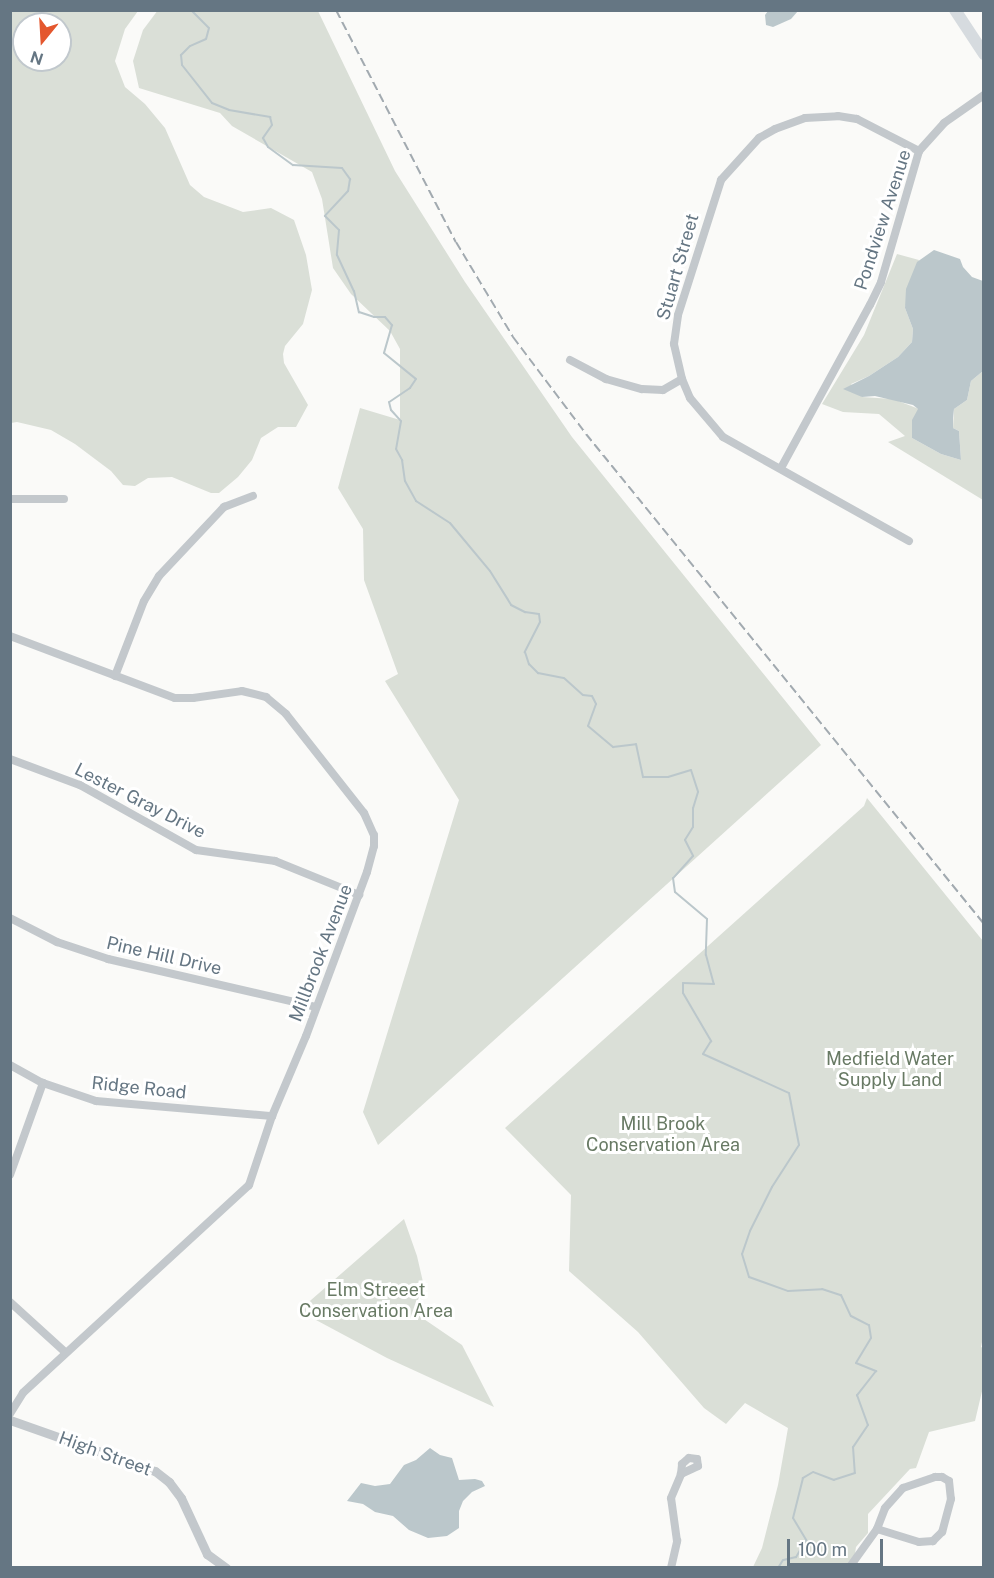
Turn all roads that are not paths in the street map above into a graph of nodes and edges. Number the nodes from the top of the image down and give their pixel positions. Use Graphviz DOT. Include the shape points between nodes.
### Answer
graph roads {
  1 [pos="955,10"];
  2 [pos="984,54"];
  3 [pos="984,95"];
  4 [pos="919,151"];
  5 [pos="570,360"];
  6 [pos="682,379"];
  7 [pos="781,468"];
  8 [pos="253,496"];
  9 [pos="10,499"];
  10 [pos="64,499"];
  11 [pos="909,541"];
  12 [pos="10,636"];
  13 [pos="115,676"];
  14 [pos="10,759"];
  15 [pos="359,895"];
  16 [pos="10,918"];
  17 [pos="316,1007"];
  18 [pos="10,1065"];
  19 [pos="43,1083"];
  20 [pos="272,1116"];
  21 [pos="10,1175"];
  22 [pos="10,1302"];
  23 [pos="65,1352"];
  24 [pos="10,1414"];
  25 [pos="10,1420"];
  26 [pos="681,1474"];
  27 [pos="877,1529"];
  28 [pos="224,1567"];
  29 [pos="671,1568"];
  30 [pos="849,1568"];
  1 -- 2 [label="main road"];
  3 -- 4 [label="street, Pondview Avenue" via="944,123"];
  4 -- 6 [label="street, Stuart Street" via="857,119 819,116 775,129 744,152 721,180 678,315 674,344"];
  4 -- 7 [label="street, Pondview Avenue" via="881,282"];
  5 -- 6 [label="street" via="606,379 642,389 663,390"];
  6 -- 7 [label="street, Stuart Street" via="696,407 723,437"];
  7 -- 11 [label="street, Stuart Street"];
  8 -- 13 [label="street" via="224,507 159,576 144,601"];
  9 -- 10 [label="street"];
  12 -- 13 [label="street, Millbrook Avenue"];
  13 -- 15 [label="street, Millbrook Avenue" via="175,698 242,691 266,697 276,705 348,791 370,825 374,835 372,857"];
  14 -- 15 [label="street, Lester Gray Drive" via="80,785 196,850 275,861"];
  15 -- 17 [label="street, Millbrook Avenue"];
  16 -- 17 [label="street, Pine Hill Drive" via="57,942 108,959"];
  17 -- 20 [label="street, Millbrook Avenue"];
  18 -- 19 [label="street, Ridge Road"];
  19 -- 20 [label="street, Ridge Road" via="105,1102"];
  19 -- 21 [label="street"];
  20 -- 23 [label="street, Millbrook Avenue" via="249,1185"];
  22 -- 23 [label="street"];
  23 -- 24 [label="street, Millbrook Avenue" via="23,1393"];
  25 -- 28 [label="street, High Street" via="155,1471 170,1482 181,1498 207,1554"];
  26 -- 29 [label="street" via="671,1498 677,1541"];
  27 -- 27 [label="street" via="919,1542 933,1541 942,1532 951,1499 949,1481 935,1477 903,1488 885,1508"];
  27 -- 30 [label="street"];
}
